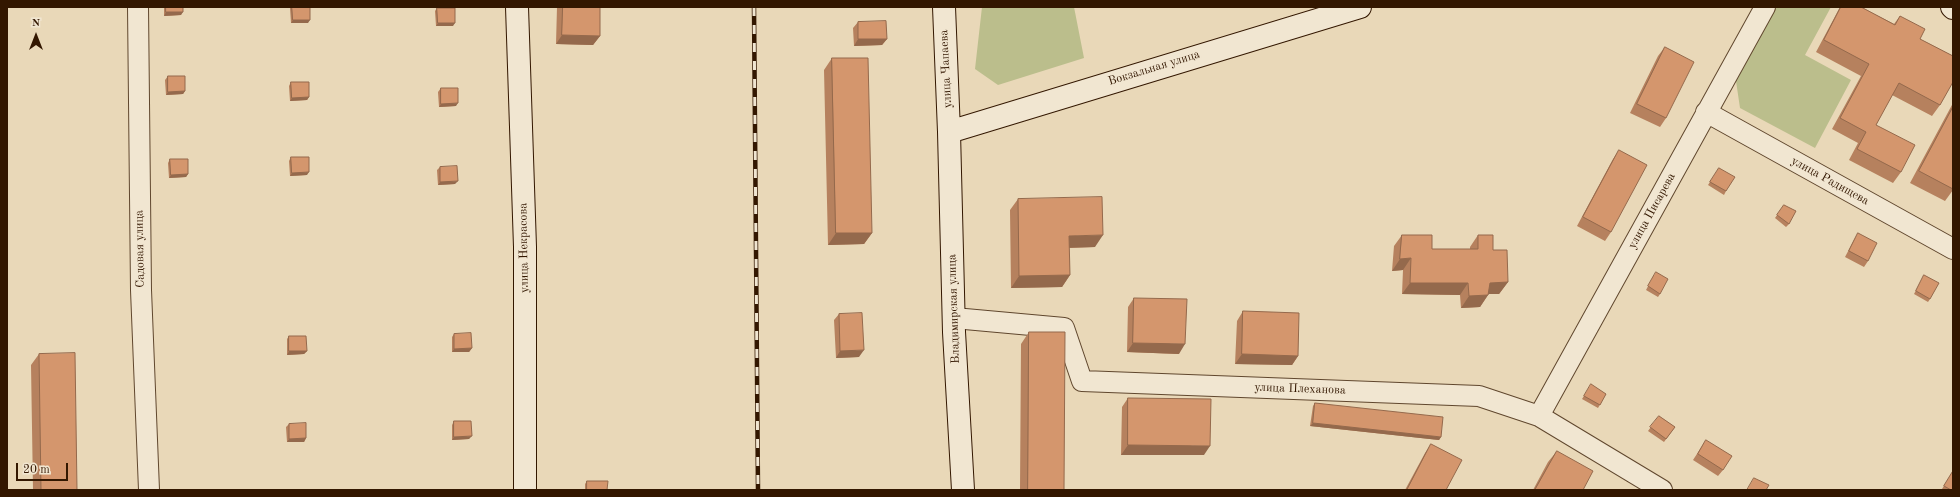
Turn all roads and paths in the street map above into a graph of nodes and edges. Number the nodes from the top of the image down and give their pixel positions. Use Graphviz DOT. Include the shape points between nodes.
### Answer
graph roads {
  1 [pos="138,7"];
  2 [pos="517,7"];
  3 [pos="944,7"];
  4 [pos="1360,7"];
  5 [pos="1765,7"];
  6 [pos="1706,112"];
  7 [pos="949,132"];
  8 [pos="1953,249"];
  9 [pos="954,318"];
  10 [pos="1539,416"];
  11 [pos="963,488"];
  12 [pos="150,490"];
  13 [pos="525,490"];
  14 [pos="1662,490"];
  1 -- 12 [label="street, Садовая улица" via="140,290"];
  2 -- 13 [label="street, улица Некрасова" via="525,247"];
  3 -- 7 [label="street, улица Чапаева"];
  4 -- 7 [label="street, Вокзальная улица"];
  5 -- 6 [label="street, улица Писарева"];
  6 -- 8 [label="street, улица Радищева"];
  6 -- 10 [label="street, улица Писарева"];
  7 -- 9 [label="street, Владимирская улица"];
  9 -- 10 [label="street, улица Плеханова" via="1064,328 1082,382 1479,396"];
  9 -- 11 [label="street, Владимирская улица"];
  10 -- 14 [label="street, улица Плеханова"];
}
